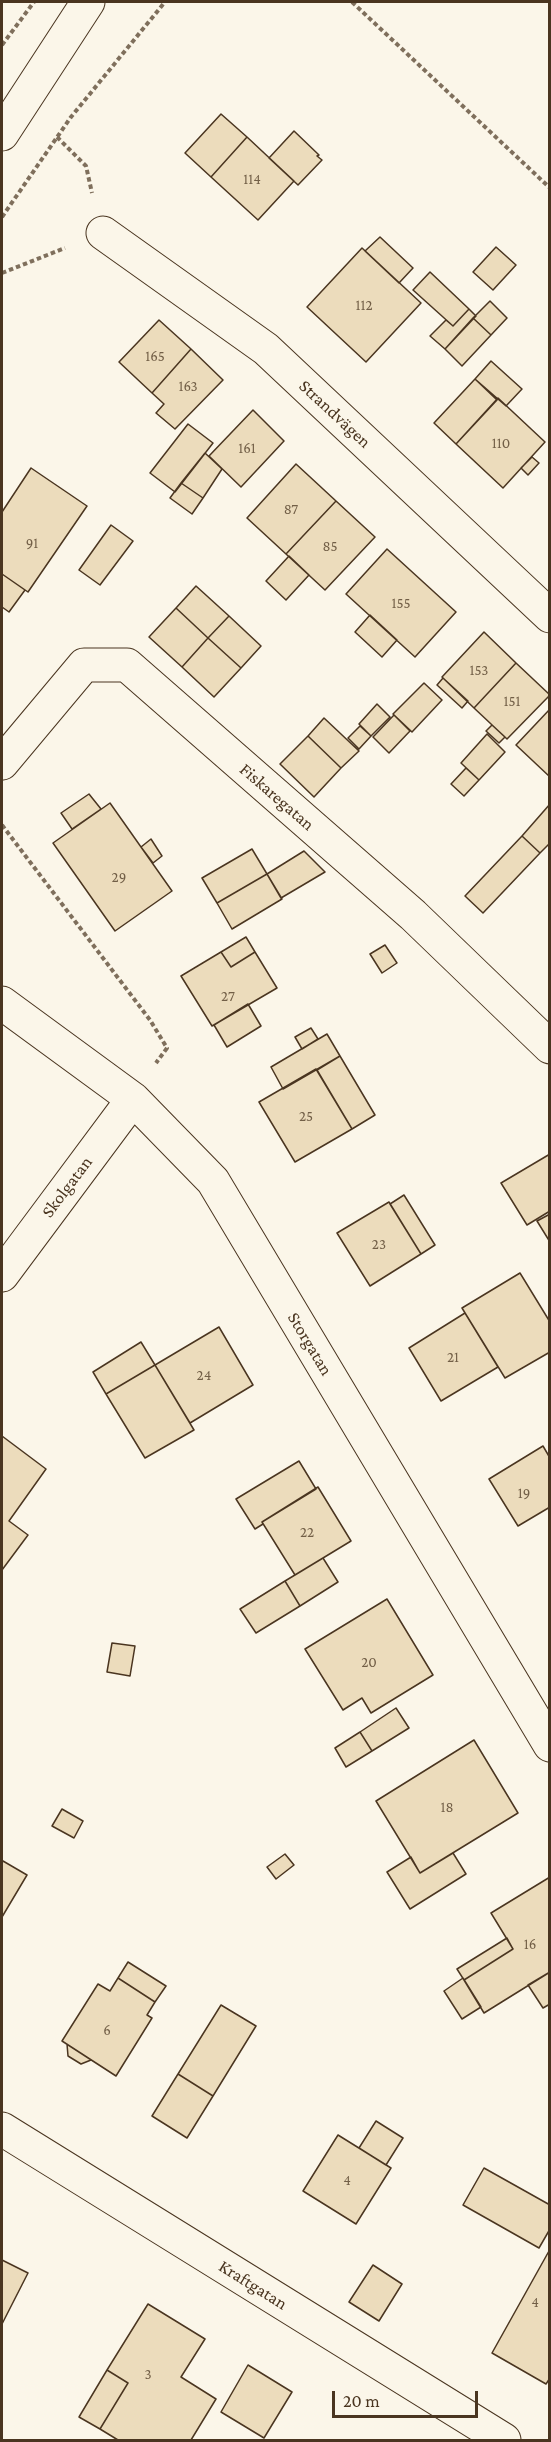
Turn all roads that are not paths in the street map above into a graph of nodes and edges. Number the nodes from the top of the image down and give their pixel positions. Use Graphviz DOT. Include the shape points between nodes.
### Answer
graph roads {
  1 [pos="88,2"];
  2 [pos="6,119"];
  3 [pos="103,233"];
  4 [pos="549,616"];
  5 [pos="2,762"];
  6 [pos="2,1003"];
  7 [pos="549,1047"];
  8 [pos="133,1099"];
  9 [pos="2,1275"];
  10 [pos="549,1745"];
  11 [pos="2,2129"];
  12 [pos="504,2440"];
  1 -- 2 [label="street"];
  3 -- 4 [label="street, Strandvägen" via="266,349"];
  5 -- 7 [label="street, Fiskaregatan" via="84,665 127,665 413,915"];
  6 -- 8 [label="street, Storgatan"];
  8 -- 9 [label="street, Skolgatan"];
  8 -- 10 [label="street, Storgatan" via="213,1181"];
  11 -- 12 [label="street, Kraftgatan"];
}
